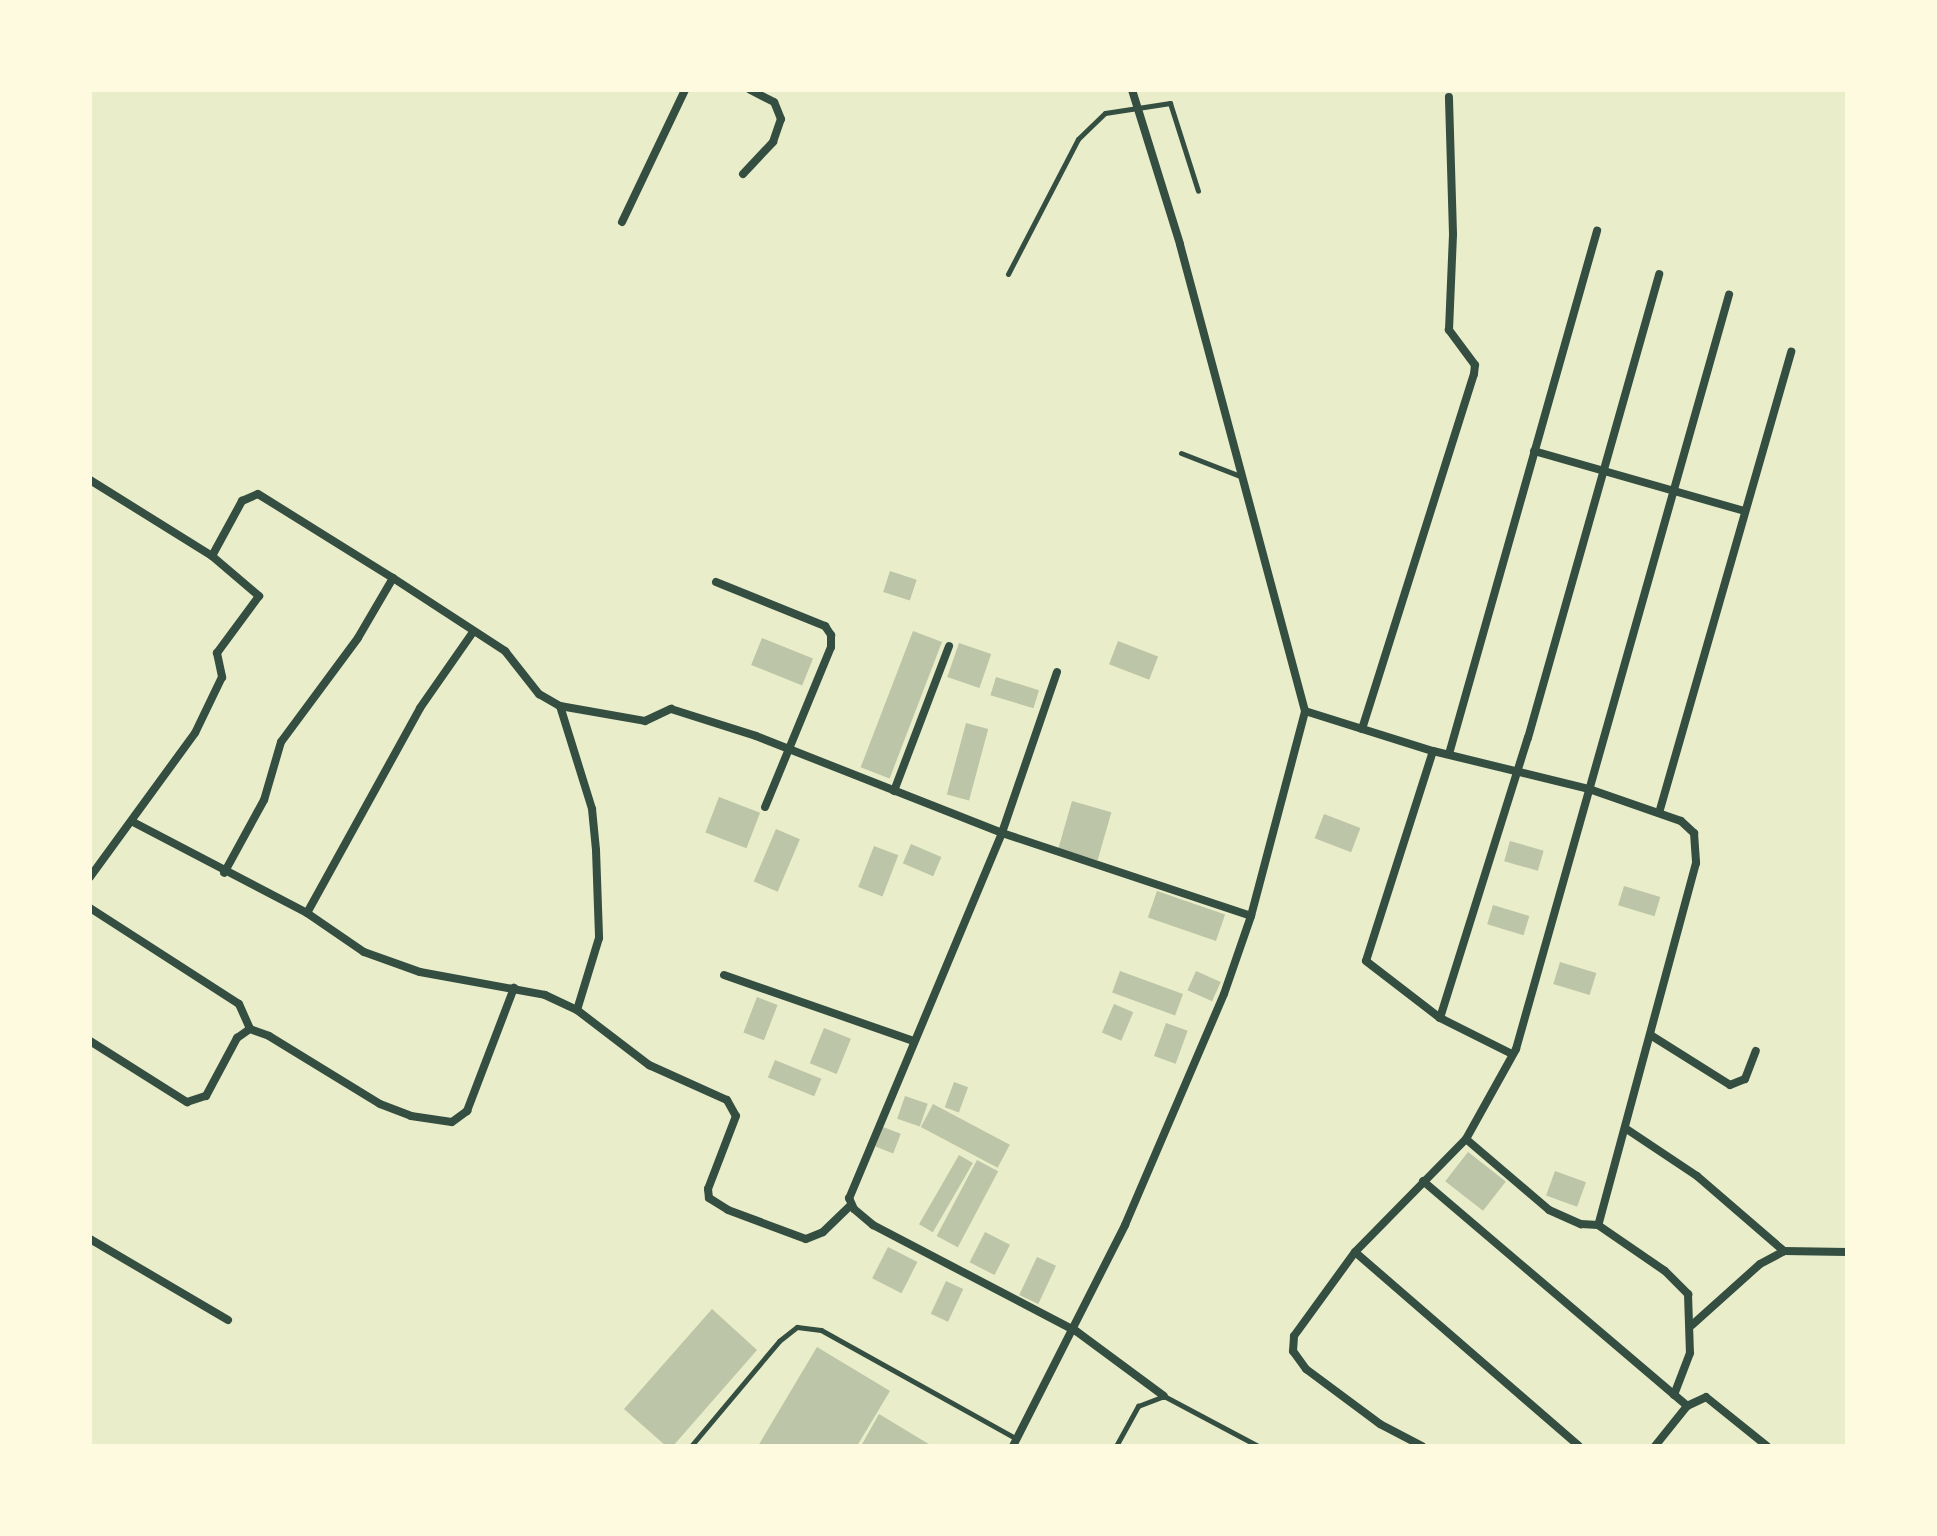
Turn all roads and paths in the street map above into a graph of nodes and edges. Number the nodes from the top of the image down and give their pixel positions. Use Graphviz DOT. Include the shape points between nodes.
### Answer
graph roads {
  1 [pos="685,90"];
  2 [pos="750,90"];
  3 [pos="1132,90"];
  4 [pos="1449,97"];
  5 [pos="1136,107"];
  6 [pos="743,174"];
  7 [pos="1198,191"];
  8 [pos="622,222"];
  9 [pos="1597,231"];
  10 [pos="1008,274"];
  11 [pos="1659,274"];
  12 [pos="1729,295"];
  13 [pos="1791,352"];
  14 [pos="1534,451"];
  15 [pos="1181,453"];
  16 [pos="1603,473"];
  17 [pos="1240,476"];
  18 [pos="90,480"];
  19 [pos="1672,493"];
  20 [pos="1744,511"];
  21 [pos="212,556"];
  22 [pos="393,578"];
  23 [pos="716,582"];
  24 [pos="473,632"];
  25 [pos="949,646"];
  26 [pos="1057,672"];
  27 [pos="560,706"];
  28 [pos="1305,711"];
  29 [pos="1362,729"];
  30 [pos="787,748"];
  31 [pos="1433,751"];
  32 [pos="1449,754"];
  33 [pos="1517,771"];
  34 [pos="1589,789"];
  35 [pos="894,791"];
  36 [pos="765,807"];
  37 [pos="1659,813"];
  38 [pos="133,822"];
  39 [pos="1002,833"];
  40 [pos="224,873"];
  41 [pos="90,877"];
  42 [pos="90,908"];
  43 [pos="307,913"];
  44 [pos="1251,916"];
  45 [pos="724,975"];
  46 [pos="514,988"];
  47 [pos="577,1010"];
  48 [pos="1440,1018"];
  49 [pos="250,1029"];
  50 [pos="1652,1036"];
  51 [pos="90,1041"];
  52 [pos="914,1041"];
  53 [pos="1756,1051"];
  54 [pos="1512,1054"];
  55 [pos="1625,1128"];
  56 [pos="1466,1139"];
  57 [pos="1423,1181"];
  58 [pos="851,1205"];
  59 [pos="1598,1225"];
  60 [pos="90,1239"];
  61 [pos="1784,1251"];
  62 [pos="1355,1252"];
  63 [pos="1847,1252"];
  64 [pos="228,1320"];
  65 [pos="1692,1325"];
  66 [pos="1076,1331"];
  67 [pos="1674,1395"];
  68 [pos="1164,1396"];
  69 [pos="1687,1406"];
  70 [pos="1015,1443"];
  71 [pos="691,1446"];
  72 [pos="1116,1446"];
  73 [pos="1258,1446"];
  74 [pos="1422,1446"];
  75 [pos="1579,1446"];
  76 [pos="1655,1446"];
  77 [pos="1767,1446"];
  1 -- 8 [label="street"];
  2 -- 6 [label="street" via="774,102 781,119 773,142"];
  3 -- 5 [label="street"];
  4 -- 29 [label="street" via="1449,330 1475,365"];
  5 -- 7 [label="lane" via="1165,101 1173,107"];
  5 -- 10 [label="lane" via="1105,113 1086,126"];
  5 -- 17 [label="street" via="1180,244"];
  9 -- 14 [label="street"];
  11 -- 16 [label="street"];
  12 -- 19 [label="street"];
  13 -- 20 [label="street"];
  14 -- 16 [label="street"];
  14 -- 32 [label="street"];
  15 -- 17 [label="lane"];
  16 -- 19 [label="street"];
  16 -- 33 [label="street"];
  17 -- 28 [label="street"];
  18 -- 21 [label="street"];
  19 -- 20 [label="street"];
  19 -- 34 [label="street"];
  20 -- 37 [label="street"];
  21 -- 22 [label="street" via="242,501 258,494"];
  21 -- 38 [label="street" via="256,592 259,602 217,653 219,686 195,733"];
  22 -- 24 [label="street"];
  22 -- 40 [label="street" via="358,638 281,742 264,800"];
  23 -- 30 [label="street" via="825,626 831,635 831,647"];
  24 -- 27 [label="street" via="505,651 539,694"];
  24 -- 43 [label="street" via="420,708"];
  25 -- 35 [label="street"];
  26 -- 39 [label="street"];
  27 -- 30 [label="street" via="645,721 671,709"];
  27 -- 47 [label="street" via="592,809 596,850 596,959"];
  28 -- 29 [label="street"];
  28 -- 44 [label="street"];
  29 -- 31 [label="street"];
  30 -- 35 [label="street"];
  30 -- 36 [label="street"];
  31 -- 32 [label="street"];
  31 -- 48 [label="street" via="1366,964"];
  32 -- 33 [label="street"];
  33 -- 34 [label="street"];
  33 -- 48 [label="street"];
  34 -- 37 [label="street"];
  34 -- 54 [label="street"];
  35 -- 39 [label="street"];
  37 -- 50 [label="street" via="1694,833 1696,863"];
  38 -- 40 [label="street"];
  38 -- 41 [label="street"];
  39 -- 44 [label="street"];
  39 -- 52 [label="street"];
  40 -- 43 [label="street"];
  42 -- 49 [label="street" via="239,1004"];
  43 -- 46 [label="street" via="343,940 390,962"];
  44 -- 66 [label="street" via="1219,1007"];
  45 -- 52 [label="street"];
  46 -- 47 [label="street"];
  46 -- 49 [label="street" via="467,1111 452,1122 411,1116 380,1104"];
  47 -- 58 [label="street" via="649,1065 733,1105 736,1116 708,1189 715,1202 806,1239 823,1232"];
  48 -- 54 [label="street"];
  49 -- 51 [label="street" via="237,1038 206,1096 187,1102"];
  50 -- 53 [label="street" via="1730,1085 1745,1079"];
  50 -- 55 [label="street"];
  52 -- 58 [label="street" via="866,1152"];
  54 -- 56 [label="street"];
  55 -- 59 [label="street"];
  55 -- 61 [label="street" via="1697,1176"];
  56 -- 57 [label="street"];
  56 -- 59 [label="street" via="1549,1210 1581,1224"];
  57 -- 62 [label="street"];
  57 -- 67 [label="street"];
  58 -- 66 [label="street" via="873,1225"];
  59 -- 65 [label="street" via="1665,1271 1688,1294"];
  60 -- 64 [label="street"];
  61 -- 63 [label="street"];
  61 -- 65 [label="street" via="1760,1264"];
  62 -- 74 [label="street" via="1310,1309 1294,1336 1293,1351 1330,1389"];
  62 -- 75 [label="street"];
  65 -- 67 [label="street" via="1690,1353"];
  66 -- 68 [label="street"];
  66 -- 70 [label="street"];
  67 -- 69 [label="street"];
  68 -- 72 [label="lane" via="1138,1406"];
  68 -- 73 [label="lane"];
  69 -- 76 [label="street"];
  69 -- 77 [label="street" via="1698,1397 1714,1400"];
  70 -- 71 [label="lane" via="811,1327 797,1327 779,1341"];
}
